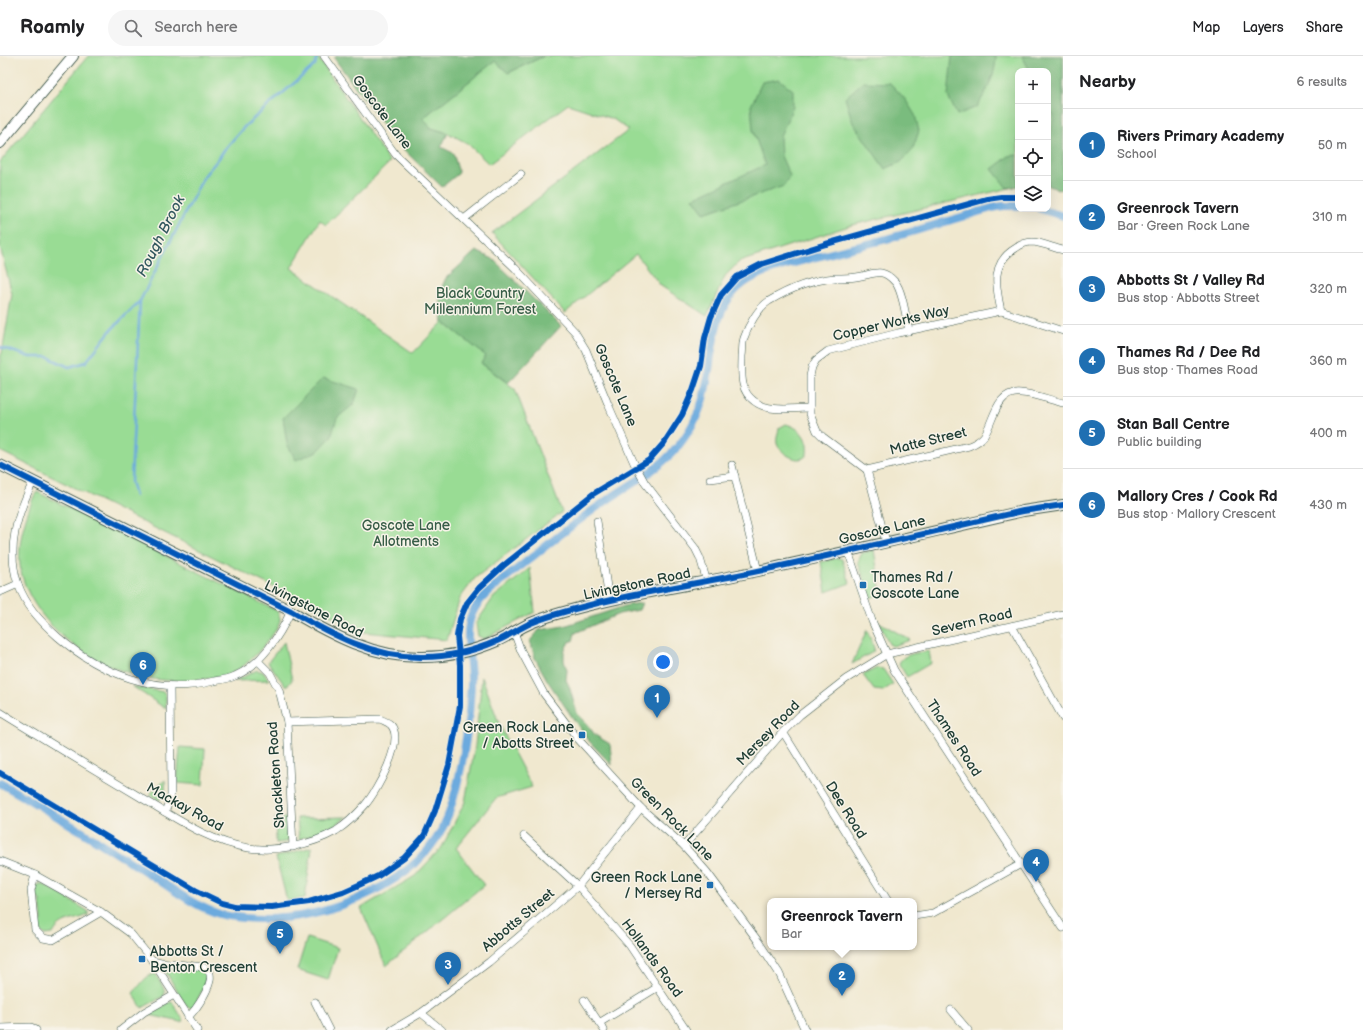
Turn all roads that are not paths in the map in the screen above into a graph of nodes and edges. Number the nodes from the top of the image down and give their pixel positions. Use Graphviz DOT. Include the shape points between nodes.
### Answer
graph roads {
  1 [pos="73,56"];
  2 [pos="324,56"];
  3 [pos="0,142"];
  4 [pos="521,174"];
  5 [pos="464,219"];
  6 [pos="1063,250"];
  7 [pos="1000,311"];
  8 [pos="909,331"];
  9 [pos="1063,331"];
  10 [pos="1063,403"];
  11 [pos="810,408"];
  12 [pos="0,465"];
  13 [pos="732,465"];
  14 [pos="867,470"];
  15 [pos="735,476"];
  16 [pos="710,479"];
  17 [pos="33,482"];
  18 [pos="1063,504"];
  19 [pos="597,521"];
  20 [pos="886,542"];
  21 [pos="848,551"];
  22 [pos="758,571"];
  23 [pos="707,582"];
  24 [pos="18,584"];
  25 [pos="0,592"];
  26 [pos="609,600"];
  27 [pos="291,611"];
  28 [pos="1063,614"];
  29 [pos="1012,626"];
  30 [pos="514,632"];
  31 [pos="887,654"];
  32 [pos="258,660"];
  33 [pos="170,687"];
  34 [pos="0,712"];
  35 [pos="1063,718"];
  36 [pos="287,722"];
  37 [pos="783,732"];
  38 [pos="640,808"];
  39 [pos="165,812"];
  40 [pos="524,836"];
  41 [pos="684,846"];
  42 [pos="293,847"];
  43 [pos="0,861"];
  44 [pos="1021,864"];
  45 [pos="36,875"];
  46 [pos="578,886"];
  47 [pos="886,898"];
  48 [pos="101,912"];
  49 [pos="917,916"];
  50 [pos="1063,928"];
  51 [pos="152,960"];
  52 [pos="658,987"];
  53 [pos="174,995"];
  54 [pos="584,1000"];
  55 [pos="315,1002"];
  56 [pos="951,1010"];
  57 [pos="421,1013"];
  58 [pos="188,1017"];
  59 [pos="599,1023"];
  60 [pos="0,1028"];
  61 [pos="17,1029"];
  62 [pos="36,1030"];
  63 [pos="121,1030"];
  64 [pos="197,1030"];
  65 [pos="329,1030"];
  66 [pos="392,1030"];
  67 [pos="442,1030"];
  68 [pos="604,1030"];
  69 [pos="686,1030"];
  70 [pos="805,1030"];
  71 [pos="968,1030"];
  1 -- 3 [label="street"];
  2 -- 5 [label="street, Goscote Lane" via="396,155"];
  4 -- 5 [label="street"];
  5 -- 23 [label="street, Goscote Lane" via="515,268 577,334 634,463 645,483 695,548"];
  6 -- 7 [label="street" via="1033,242 1019,246 1006,255 1000,264 996,280"];
  7 -- 8 [label="street, Copper Works Way"];
  7 -- 9 [label="street"];
  8 -- 11 [label="street, Copper Works Way" via="828,351 821,356 812,367"];
  8 -- 11 [label="street" via="901,291 889,276 880,272 806,284 768,302 760,310 743,340 743,387 754,402 765,406 779,409"];
  10 -- 14 [label="street, Matte Street" via="1020,392 1005,397 984,435 975,444"];
  11 -- 14 [label="street, Copper Works Way" via="817,431"];
  12 -- 17 [label="street, Livingstone Road"];
  13 -- 15 [label="street"];
  14 -- 20 [label="street"];
  15 -- 16 [label="street"];
  15 -- 22 [label="street"];
  17 -- 24 [label="street" via="20,509 14,535 13,559"];
  17 -- 27 [label="street, Livingstone Road"];
  18 -- 20 [label="street, Goscote Lane" via="1023,510"];
  19 -- 26 [label="street, Livingstone Road"];
  20 -- 21 [label="street, Goscote Lane"];
  21 -- 22 [label="street, Goscote Lane"];
  21 -- 31 [label="street, Thames Road" via="872,621"];
  22 -- 23 [label="street, Goscote Lane"];
  23 -- 26 [label="street, Livingstone Road"];
  24 -- 25 [label="street"];
  24 -- 33 [label="street" via="26,602 43,624 75,652 100,667 130,679"];
  26 -- 30 [label="street, Livingstone Road" via="547,617"];
  27 -- 30 [label="street, Livingstone Road" via="355,644 377,652 401,656 450,654 482,646"];
  27 -- 32 [label="street" via="274,641"];
  28 -- 29 [label="street, Severn Road"];
  29 -- 31 [label="street, Severn Road"];
  29 -- 35 [label="street"];
  30 -- 38 [label="street, Green Rock Lane" via="544,694 578,739"];
  31 -- 37 [label="street, Mersey Road" via="846,679 800,715"];
  31 -- 44 [label="street, Thames Road" via="894,670"];
  32 -- 33 [label="street" via="235,676 198,686"];
  32 -- 36 [label="street, Shackleton Road" via="270,673 279,690"];
  33 -- 39 [label="street" via="171,796"];
  34 -- 39 [label="street, Mackay Road"];
  36 -- 42 [label="street, Shackleton Road"];
  36 -- 42 [label="street, Mackay Road" via="380,719 391,725 394,733 393,754 366,804 337,830"];
  37 -- 41 [label="street, Mersey Road"];
  37 -- 47 [label="street, Dee Road"];
  38 -- 41 [label="street, Green Rock Lane"];
  38 -- 46 [label="street, Abbotts Street"];
  39 -- 42 [label="street, Mackay Road" via="223,842 250,848"];
  40 -- 46 [label="street, Hollands Road"];
  41 -- 70 [label="street, Green Rock Lane" via="707,872 758,941 779,973"];
  43 -- 45 [label="street"];
  44 -- 49 [label="street" via="933,913"];
  44 -- 50 [label="street, Thames Road"];
  45 -- 48 [label="street"];
  45 -- 48 [label="street" via="31,890 35,930 43,938 53,940"];
  46 -- 52 [label="street, Hollands Road" via="630,946"];
  46 -- 57 [label="street, Abbotts Street" via="489,962"];
  48 -- 51 [label="street" via="131,934"];
  51 -- 53 [label="street"];
  51 -- 58 [label="street" via="203,967 208,970 209,984 196,1009"];
  52 -- 59 [label="street"];
  52 -- 69 [label="street, Hollands Road"];
  53 -- 58 [label="street"];
  53 -- 63 [label="street" via="144,1012"];
  54 -- 59 [label="street"];
  55 -- 65 [label="street"];
  56 -- 71 [label="street"];
  57 -- 66 [label="street, Abbotts Street"];
  57 -- 67 [label="street"];
  58 -- 64 [label="street"];
  59 -- 68 [label="street"];
  60 -- 61 [label="street"];
  61 -- 62 [label="street"];
}
